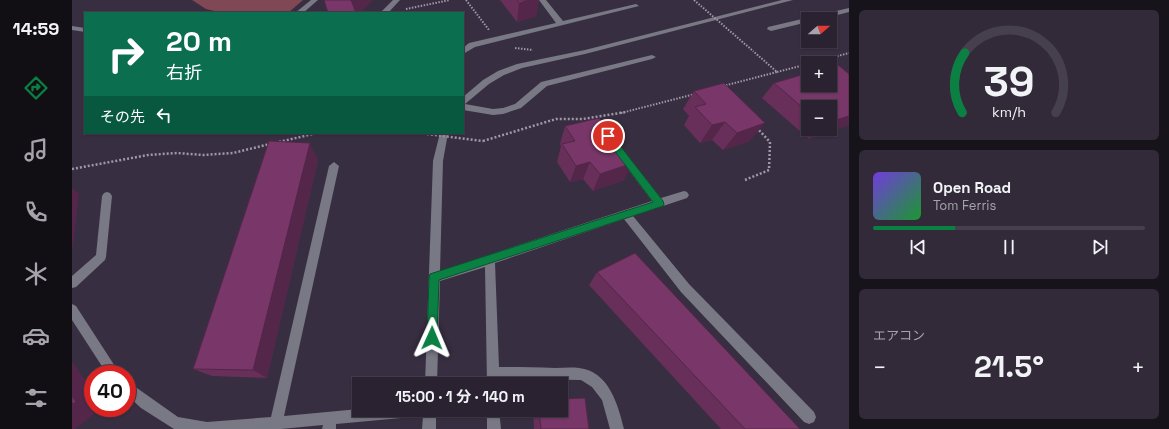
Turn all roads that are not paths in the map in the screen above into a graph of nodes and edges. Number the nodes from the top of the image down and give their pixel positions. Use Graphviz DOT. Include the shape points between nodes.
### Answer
graph roads {
  1 [pos="315,0"];
  2 [pos="397,0"];
  3 [pos="542,0"];
  4 [pos="789,0"];
  5 [pos="636,6"];
  6 [pos="849,10"];
  7 [pos="300,12"];
  8 [pos="385,12"];
  9 [pos="837,13"];
  10 [pos="801,22"];
  11 [pos="561,24"];
  12 [pos="72,28"];
  13 [pos="771,29"];
  14 [pos="84,30"];
  15 [pos="464,51"];
  16 [pos="652,57"];
  17 [pos="464,101"];
  18 [pos="464,107"];
  19 [pos="444,134"];
  20 [pos="618,149"];
  21 [pos="334,166"];
  22 [pos="107,196"];
  23 [pos="684,196"];
  24 [pos="660,204"];
  25 [pos="626,215"];
  26 [pos="490,260"];
  27 [pos="434,278"];
  28 [pos="72,283"];
  29 [pos="72,310"];
  30 [pos="108,365"];
  31 [pos="431,377"];
  32 [pos="492,377"];
  33 [pos="528,377"];
  34 [pos="136,395"];
  35 [pos="376,417"];
  36 [pos="430,417"];
  37 [pos="493,417"];
  38 [pos="809,417"];
  39 [pos="276,424"];
  40 [pos="330,424"];
  41 [pos="183,427"];
  42 [pos="429,429"];
  43 [pos="494,429"];
  44 [pos="617,429"];
  1 -- 7 [label="street"];
  2 -- 8 [label="street"];
  3 -- 11 [label="street"];
  4 -- 17 [label="street" via="520,66 486,82"];
  5 -- 11 [label="street"];
  6 -- 9 [label="street"];
  10 -- 13 [label="street"];
  11 -- 15 [label="street" via="472,45"];
  12 -- 14 [label="street"];
  16 -- 18 [label="street" via="544,84 518,106 503,111 492,112"];
  19 -- 27 [label="street" via="438,161"];
  20 -- 24 [label="street"];
  21 -- 39 [label="street"];
  22 -- 28 [label="street" via="101,257"];
  23 -- 24 [label="street"];
  24 -- 25 [label="street"];
  25 -- 26 [label="street"];
  25 -- 38 [label="street" via="685,288"];
  26 -- 27 [label="street"];
  26 -- 32 [label="street"];
  27 -- 31 [label="street"];
  29 -- 30 [label="street"];
  33 -- 44 [label="street" via="581,374 590,377 599,383 607,394 614,411"];
  34 -- 41 [label="street"];
  35 -- 40 [label="street"];
  36 -- 42 [label="street"];
  37 -- 43 [label="street"];
  39 -- 40 [label="street"];
  39 -- 41 [label="street" via="207,429"];
}
